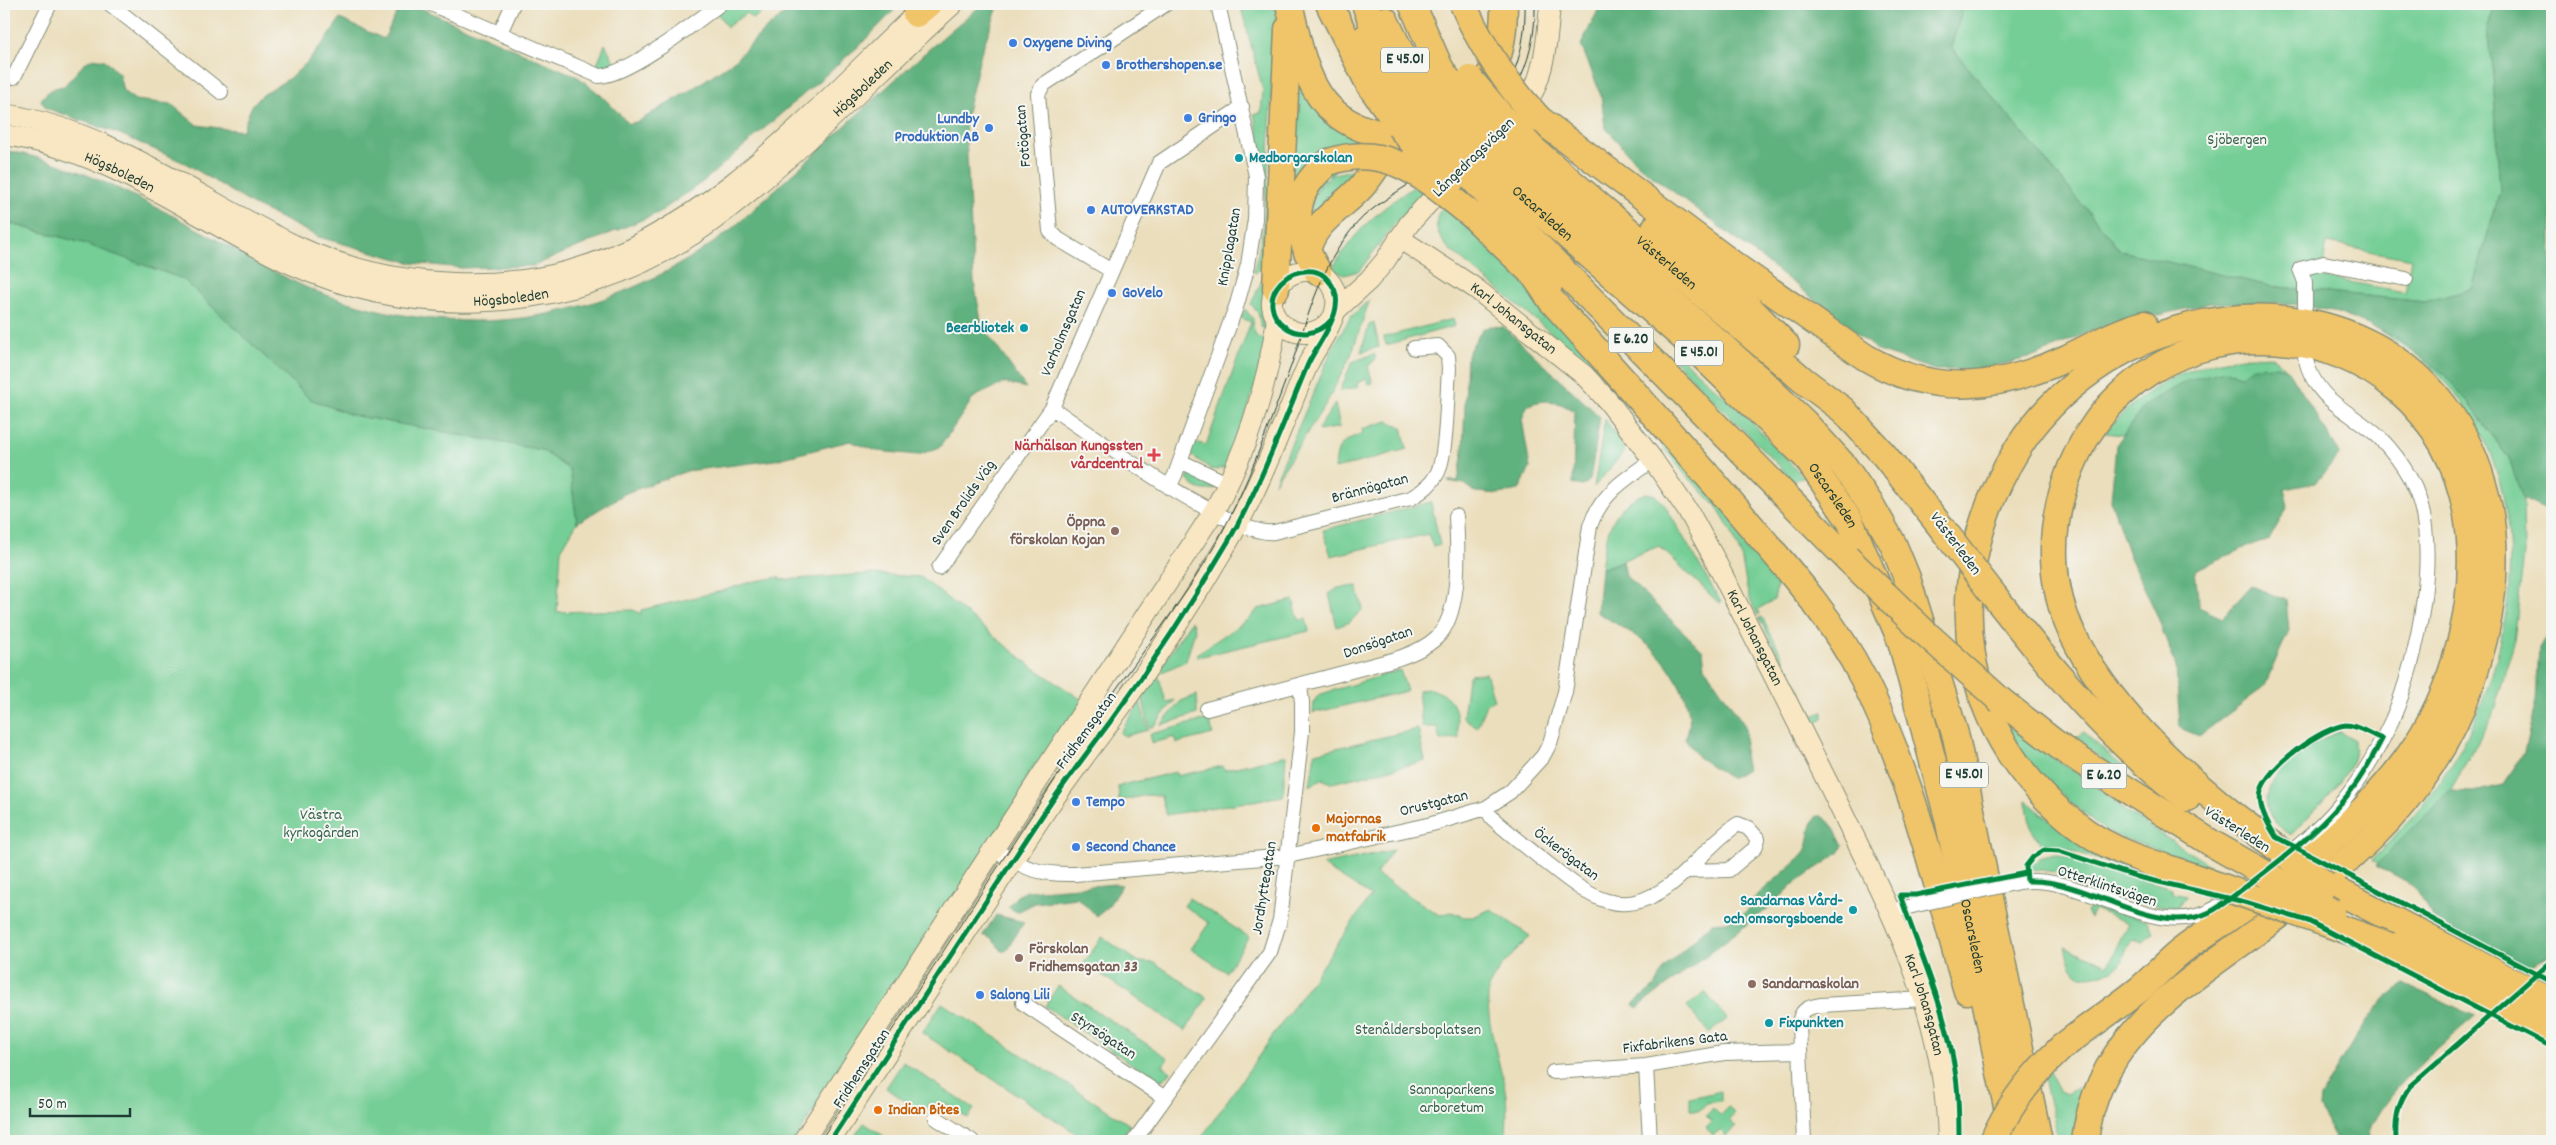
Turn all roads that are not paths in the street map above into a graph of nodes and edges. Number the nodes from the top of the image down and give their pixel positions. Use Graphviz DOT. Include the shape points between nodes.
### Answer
graph roads {
  1 [pos="50,4"];
  2 [pos="110,4"];
  3 [pos="431,4"];
  4 [pos="513,4"];
  5 [pos="720,4"];
  6 [pos="953,4"];
  7 [pos="1166,4"];
  8 [pos="1218,4"];
  9 [pos="1289,4"];
  10 [pos="1329,4"];
  11 [pos="1349,4"];
  12 [pos="1365,4"];
  13 [pos="1376,4"];
  14 [pos="1412,4"];
  15 [pos="1420,4"];
  16 [pos="1463,4"];
  17 [pos="1504,4"];
  18 [pos="1550,4"];
  19 [pos="923,7"];
  20 [pos="500,33"];
  21 [pos="14,76"];
  22 [pos="220,92"];
  23 [pos="1242,107"];
  24 [pos="1431,110"];
  25 [pos="4,114"];
  26 [pos="1539,119"];
  27 [pos="4,135"];
  28 [pos="1513,175"];
  29 [pos="1473,216"];
  30 [pos="1396,242"];
  31 [pos="1319,269"];
  32 [pos="1110,270"];
  33 [pos="1534,275"];
  34 [pos="2406,279"];
  35 [pos="1276,289"];
  36 [pos="2305,306"];
  37 [pos="1334,314"];
  38 [pos="2235,318"];
  39 [pos="1277,319"];
  40 [pos="1414,348"];
  41 [pos="2305,357"];
  42 [pos="1052,408"];
  43 [pos="1843,410"];
  44 [pos="1653,460"];
  45 [pos="1180,461"];
  46 [pos="1770,481"];
  47 [pos="1229,484"];
  48 [pos="1169,487"];
  49 [pos="1214,511"];
  50 [pos="1456,516"];
  51 [pos="1238,524"];
  52 [pos="939,568"];
  53 [pos="1300,686"];
  54 [pos="1208,709"];
  55 [pos="1486,808"];
  56 [pos="2223,827"];
  57 [pos="993,848"];
  58 [pos="1288,856"];
  59 [pos="1012,860"];
  60 [pos="1688,871"];
  61 [pos="1891,911"];
  62 [pos="2391,946"];
  63 [pos="1924,999"];
  64 [pos="2552,1002"];
  65 [pos="1023,1003"];
  66 [pos="2552,1030"];
  67 [pos="1800,1051"];
  68 [pos="1646,1066"];
  69 [pos="1553,1072"];
  70 [pos="2000,1074"];
  71 [pos="1166,1098"];
  72 [pos="936,1118"];
  73 [pos="803,1141"];
  74 [pos="830,1141"];
  75 [pos="972,1141"];
  76 [pos="1134,1141"];
  77 [pos="1650,1141"];
  78 [pos="1804,1141"];
  79 [pos="1948,1141"];
  80 [pos="1993,1141"];
  81 [pos="2014,1141"];
  82 [pos="2039,1141"];
  83 [pos="2085,1141"];
  1 -- 21 [label="street"];
  2 -- 22 [label="street"];
  3 -- 20 [label="street"];
  4 -- 20 [label="street"];
  5 -- 20 [label="street" via="639,61 606,76 598,76"];
  6 -- 27 [label="street, Högsboleden" via="783,163 704,227 607,278 534,298 461,303 416,299 351,287 290,264 110,167 43,142"];
  7 -- 32 [label="street, Fotögatan" via="1042,85 1038,94 1050,231"];
  8 -- 23 [label="street, Knipplagatan"];
  9 -- 24 [label="highway" via="1310,79 1332,109 1370,132"];
  9 -- 35 [label="highway"];
  10 -- 24 [label="highway" via="1369,84"];
  11 -- 24 [label="highway, E 6.20" via="1397,96"];
  12 -- 24 [label="highway, E 6.20" via="1390,70"];
  13 -- 24 [label="highway, Oscarsleden / E 45.01"];
  14 -- 24 [label="highway, Oscarsleden / E 45.01" via="1440,68"];
  15 -- 24 [label="highway, E 6.20"];
  16 -- 26 [label="highway, bridge" via="1479,41 1499,73"];
  17 -- 24 [label="highway" via="1500,50 1492,73 1480,92 1457,114 1428,129"];
  18 -- 30 [label="street, Långedragsvägen" via="1541,72 1536,87 1515,120 1432,198"];
  19 -- 25 [label="street, Högsboleden" via="773,148 703,206 617,254 575,270 511,281 428,282 346,266 292,244 167,174 104,143 55,126"];
  23 -- 32 [label="street, Varholmsgatan" via="1159,163"];
  23 -- 45 [label="street, Knipplagatan" via="1256,176 1255,219 1249,256 1237,304"];
  24 -- 28 [label="highway, Oscarsleden / E 45.01, bridge"];
  24 -- 28 [label="highway, E 6.20, bridge" via="1456,161"];
  24 -- 29 [label="highway, bridge"];
  24 -- 31 [label="highway" via="1311,236"];
  26 -- 38 [label="highway" via="1722,257 1865,357 1916,380 1964,386 2003,381 2139,326 2194,314 2219,313"];
  26 -- 43 [label="highway" via="1561,148 1733,291 1815,375"];
  28 -- 43 [label="highway, Västerleden / E 6.20"];
  28 -- 46 [label="highway, E 6.20"];
  28 -- 70 [label="highway, Oscarsleden / E 45.01" via="1806,457 1850,521 1901,642 1948,818"];
  28 -- 82 [label="highway, Oscarsleden / E 45.01" via="1739,361 1805,424 1844,466 1893,544 1907,578 1956,737"];
  29 -- 31 [label="highway, bridge" via="1429,182 1384,158 1355,155 1328,162 1309,181 1299,200 1298,222"];
  29 -- 33 [label="highway"];
  30 -- 31 [label="street, Långedragsvägen" via="1358,278 1348,282"];
  30 -- 37 [label="street, Långedragsvägen" via="1369,280"];
  30 -- 44 [label="street, Karl Johansgatan" via="1475,288 1584,375"];
  31 -- 35 [label="street" via="1295,273"];
  31 -- 37 [label="street" via="1337,297"];
  32 -- 42 [label="street, Varholmsgatan"];
  33 -- 46 [label="highway" via="1558,292"];
  33 -- 70 [label="highway" via="1550,300 1701,467 1796,579 1819,608 1863,678 1902,770 1980,1035"];
  34 -- 36 [label="street" via="2324,263 2310,266 2300,269 2305,282"];
  35 -- 39 [label="street, Fridhemsgatan" via="1272,302"];
  37 -- 39 [label="street" via="1319,330 1302,334 1288,329"];
  37 -- 51 [label="street, Fridhemsgatan" via="1313,352"];
  38 -- 62 [label="highway, bridge" via="2180,328 2142,341 2092,371 2053,406 2024,439 1999,482 1983,522 1970,586 1969,633 1973,666 1980,693 1999,738 2018,765 2063,814 2090,835 2121,851"];
  38 -- 83 [label="highway" via="2278,316 2308,320 2342,330 2385,352 2432,391 2474,457 2487,498 2493,553 2487,622 2476,669 2459,713 2437,756 2412,792 2352,856 2145,1019 2118,1053 2100,1086"];
  39 -- 47 [label="street, Fridhemsgatan" via="1261,399 1243,454"];
  40 -- 51 [label="street, Brännögatan" via="1433,345 1443,349 1450,369 1441,465 1433,481 1421,493 1412,498 1274,532"];
  41 -- 61 [label="street, Otterklintsvägen, bridge" via="2321,392 2380,438 2393,453 2412,481 2422,511 2426,563 2424,594 2407,674 2392,719 2368,767 2342,802 2307,837 2216,908 2202,915 2177,919 2149,915 2056,882 2019,882"];
  42 -- 48 [label="street"];
  42 -- 52 [label="street, Sven Brolids Väg"];
  43 -- 56 [label="highway, Västerleden / E 6.20, bridge" via="1885,456 2045,661 2105,728"];
  44 -- 55 [label="street, Orustgatan" via="1619,483 1604,498 1590,526 1565,692 1550,744 1510,792"];
  44 -- 61 [label="street, Karl Johansgatan" via="1690,514 1713,556"];
  45 -- 47 [label="street"];
  45 -- 48 [label="street, Knipplagatan"];
  46 -- 56 [label="highway, Västerleden / E 6.20, bridge" via="1923,631 2001,701 2064,750"];
  47 -- 49 [label="street, Fridhemsgatan"];
  48 -- 49 [label="street"];
  49 -- 51 [label="street"];
  49 -- 57 [label="street, Fridhemsgatan"];
  50 -- 53 [label="street, Donsögatan" via="1452,611 1439,635 1410,654"];
  51 -- 59 [label="street, Fridhemsgatan" via="1134,687"];
  53 -- 54 [label="street, Donsögatan"];
  53 -- 58 [label="street, Jordhyttegatan" via="1302,732"];
  55 -- 58 [label="street, Orustgatan" via="1432,824"];
  55 -- 60 [label="street, Öckerögatan" via="1504,828 1585,893 1598,899 1615,904 1642,902"];
  56 -- 62 [label="highway, Västerleden / E 6.20, bridge"];
  56 -- 64 [label="highway, bridge"];
  56 -- 80 [label="highway, bridge" via="2182,774 2112,696 2072,632 2058,591 2053,554 2056,517 2072,462 2084,438 2109,404 2142,375 2206,347 2259,339 2286,341 2328,350 2368,368 2417,409 2444,448 2466,507 2471,554 2468,601 2450,672 2424,735 2380,793 2349,825 2318,853 2185,948 2143,986 2061,1048 2019,1094"];
  57 -- 59 [label="street, Orustgatan"];
  57 -- 73 [label="street, Fridhemsgatan"];
  58 -- 59 [label="street, Orustgatan" via="1049,874 1031,870"];
  58 -- 71 [label="street, Jordhyttegatan" via="1280,920 1270,952"];
  59 -- 74 [label="street, Fridhemsgatan"];
  60 -- 60 [label="street, Öckerögatan" via="1738,824 1748,828 1758,840 1755,848 1729,870"];
  61 -- 63 [label="street, Karl Johansgatan"];
  62 -- 66 [label="highway, Västerleden / E 6.20"];
  63 -- 67 [label="street" via="1807,1008 1799,1017"];
  63 -- 79 [label="street, Karl Johansgatan" via="1944,1079"];
  65 -- 71 [label="street, Styrsögatan"];
  67 -- 68 [label="street, Fixfabrikens Gata" via="1724,1053"];
  67 -- 78 [label="street"];
  68 -- 69 [label="street, Fixfabrikens Gata"];
  68 -- 77 [label="street"];
  70 -- 81 [label="highway, Oscarsleden / E 45.01"];
  71 -- 76 [label="street, Jordhyttegatan"];
  72 -- 75 [label="street"];
}
